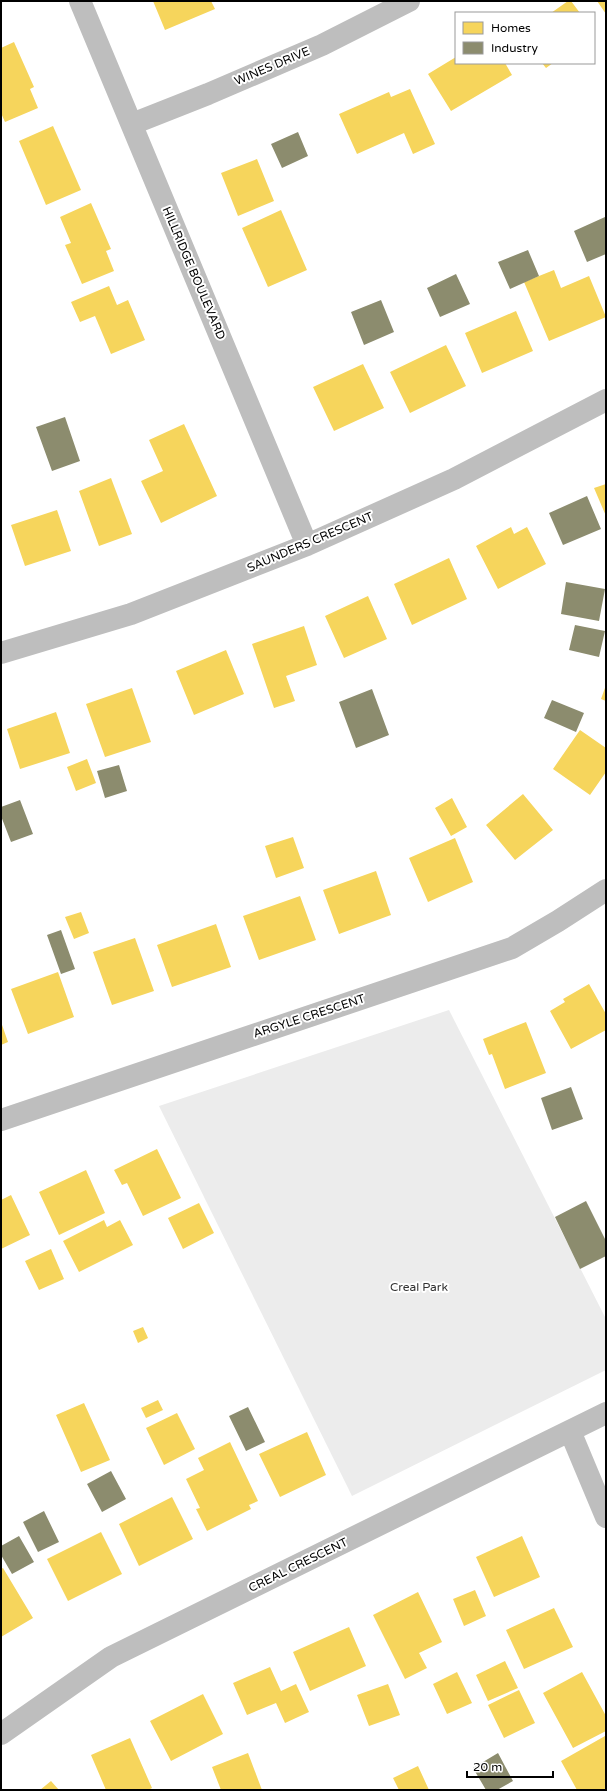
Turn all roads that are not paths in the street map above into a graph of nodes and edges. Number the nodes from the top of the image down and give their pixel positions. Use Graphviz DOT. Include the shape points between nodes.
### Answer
graph roads {
  1 [pos="80,1"];
  2 [pos="409,1"];
  3 [pos="132,124"];
  4 [pos="606,400"];
  5 [pos="307,546"];
  6 [pos="1,653"];
  7 [pos="606,890"];
  8 [pos="1,1120"];
  9 [pos="606,1414"];
  10 [pos="570,1431"];
  11 [pos="606,1516"];
  12 [pos="1,1734"];
  1 -- 3 [label="street, HILLRIDGE BOULEVARD"];
  2 -- 3 [label="street, WINES DRIVE" via="322,45"];
  3 -- 5 [label="street, HILLRIDGE BOULEVARD"];
  4 -- 5 [label="street, SAUNDERS CRESCENT" via="454,480"];
  5 -- 6 [label="street, SAUNDERS CRESCENT" via="131,614"];
  7 -- 8 [label="street, ARGYLE CRESCENT" via="512,948"];
  9 -- 10 [label="street, CREAL CRESCENT"];
  10 -- 11 [label="street"];
  10 -- 12 [label="street, CREAL CRESCENT" via="111,1657"];
}
